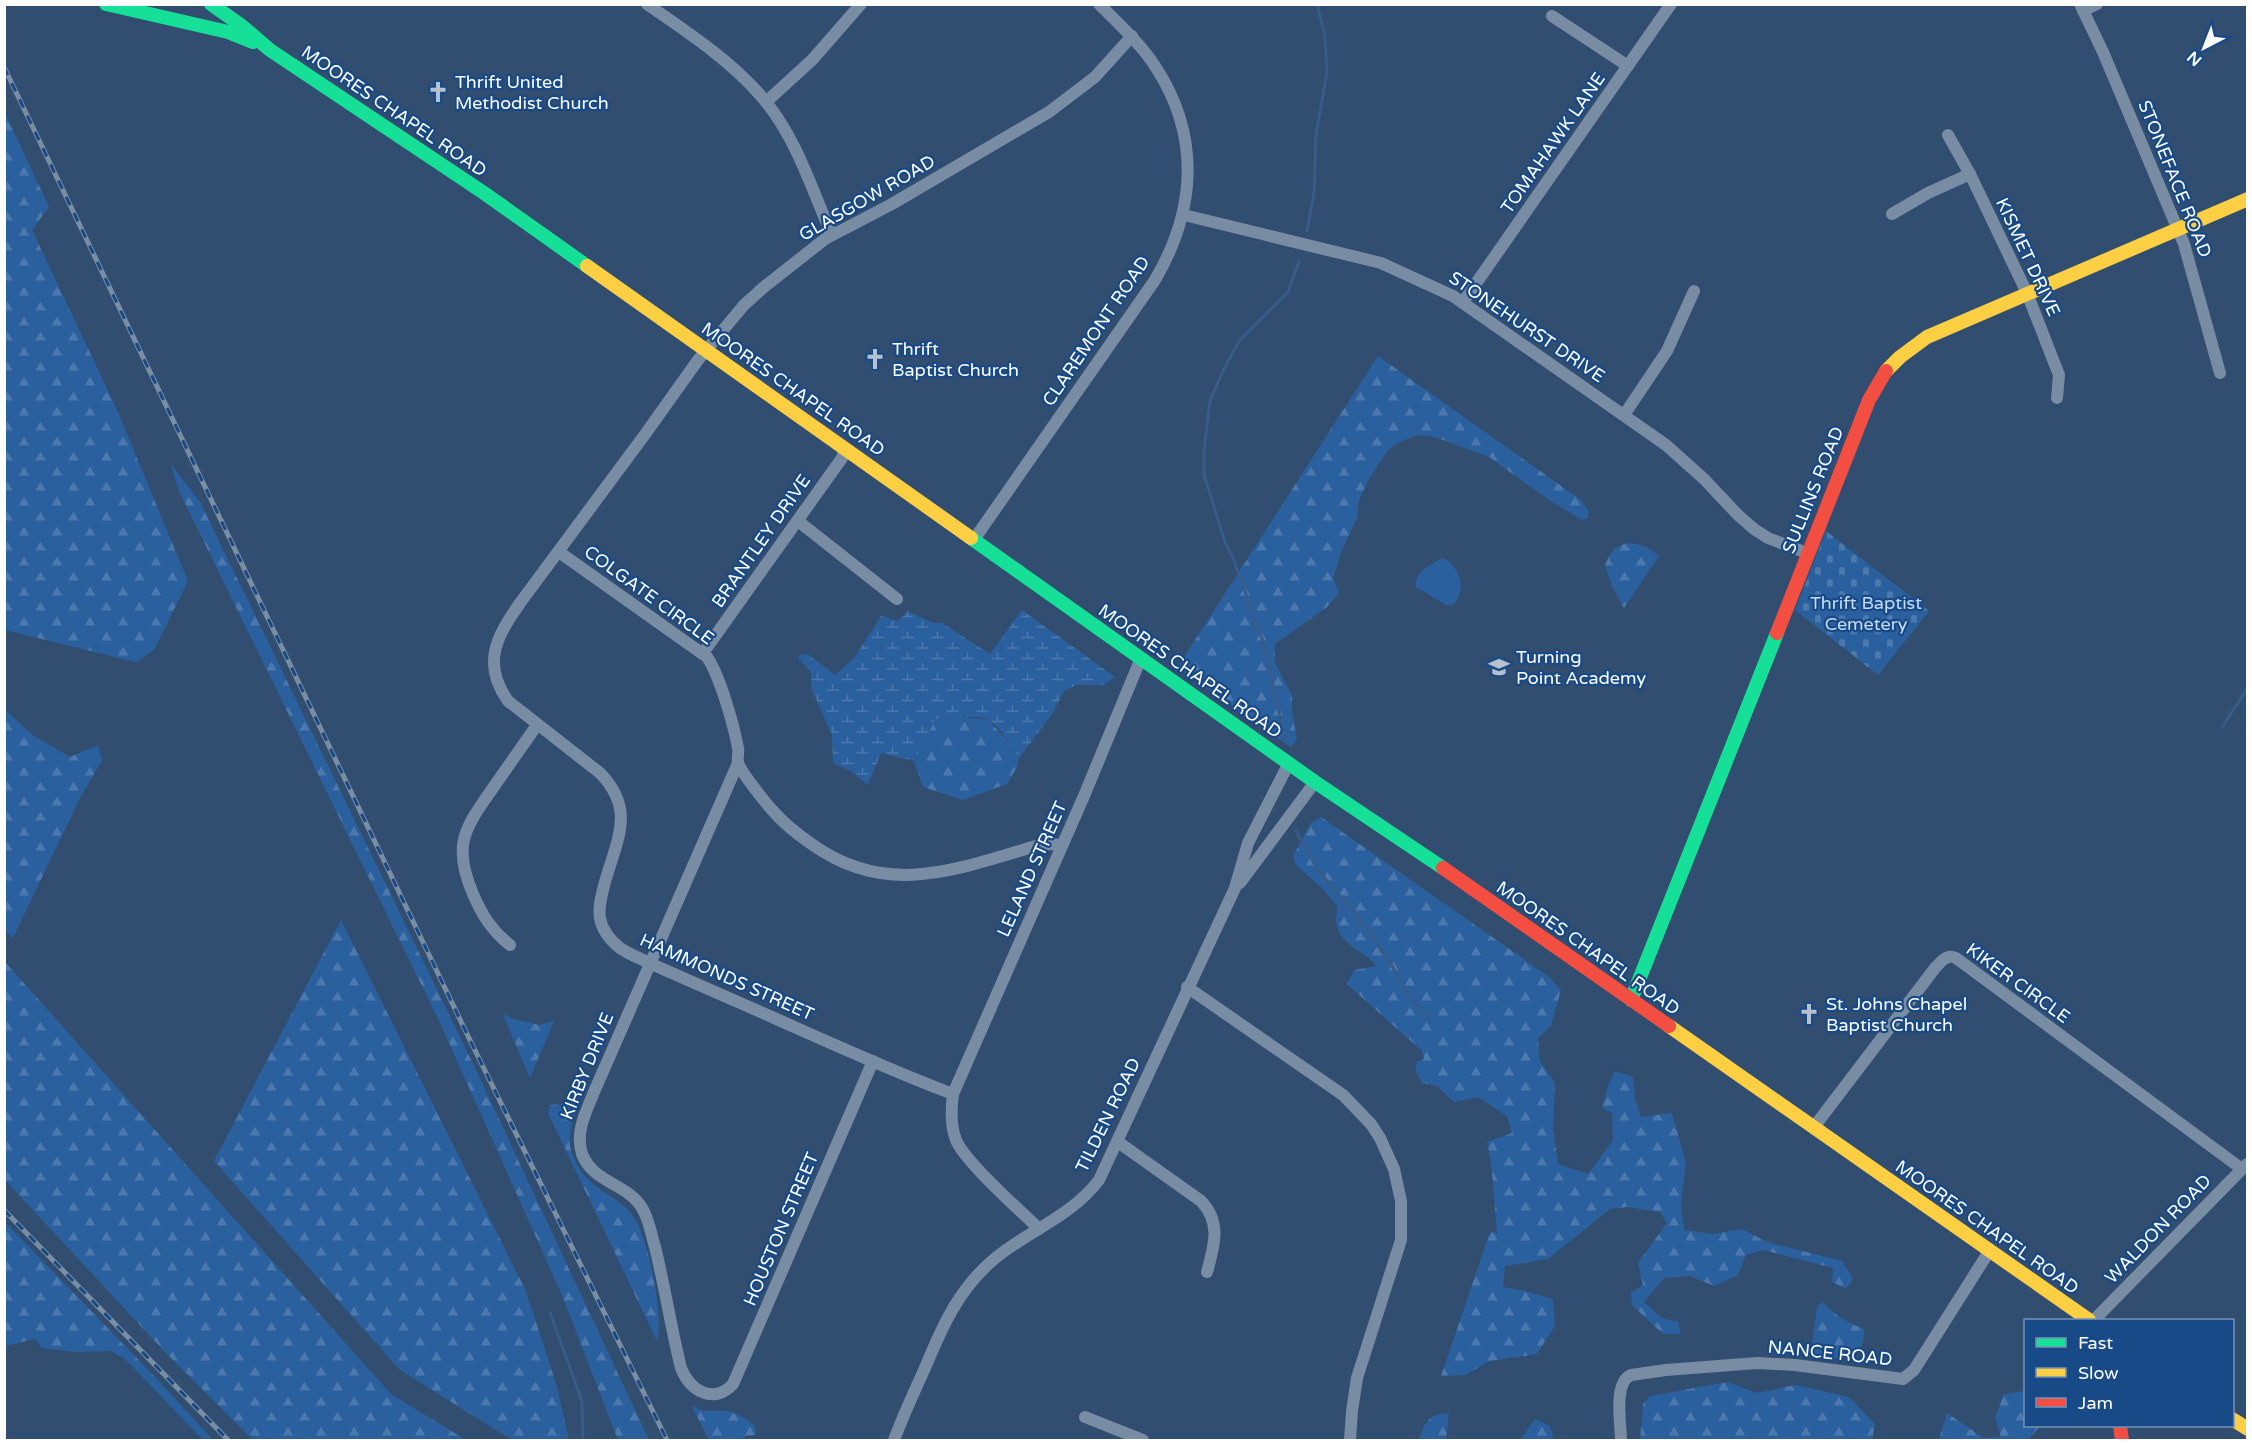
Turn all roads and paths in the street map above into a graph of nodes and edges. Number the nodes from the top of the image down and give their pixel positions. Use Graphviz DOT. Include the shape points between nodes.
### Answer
graph roads {
  1 [pos="106,4"];
  2 [pos="206,4"];
  3 [pos="211,4"];
  4 [pos="647,4"];
  5 [pos="861,4"];
  6 [pos="1100,4"];
  7 [pos="1671,4"];
  8 [pos="2097,4"];
  9 [pos="2082,8"];
  10 [pos="1552,16"];
  11 [pos="205,27"];
  12 [pos="1132,36"];
  13 [pos="270,50"];
  14 [pos="1628,66"];
  15 [pos="766,102"];
  16 [pos="1948,135"];
  17 [pos="1970,174"];
  18 [pos="2247,199"];
  19 [pos="1892,214"];
  20 [pos="1184,215"];
  21 [pos="2177,228"];
  22 [pos="832,235"];
  23 [pos="1694,291"];
  24 [pos="2027,293"];
  25 [pos="1463,302"];
  26 [pos="706,350"];
  27 [pos="2220,373"];
  28 [pos="2057,398"];
  29 [pos="1624,415"];
  30 [pos="845,448"];
  31 [pos="798,521"];
  32 [pos="973,540"];
  33 [pos="559,552"];
  34 [pos="1807,553"];
  35 [pos="897,599"];
  36 [pos="704,653"];
  37 [pos="1141,658"];
  38 [pos="494,663"];
  39 [pos="537,725"];
  40 [pos="738,763"];
  41 [pos="1288,763"];
  42 [pos="1315,782"];
  43 [pos="1062,845"];
  44 [pos="1235,888"];
  45 [pos="510,945"];
  46 [pos="650,963"];
  47 [pos="1187,987"];
  48 [pos="1631,1000"];
  49 [pos="873,1061"];
  50 [pos="953,1094"];
  51 [pos="1814,1127"];
  52 [pos="1118,1142"];
  53 [pos="2245,1166"];
  54 [pos="1039,1229"];
  55 [pos="1990,1250"];
  56 [pos="1207,1272"];
  57 [pos="2088,1319"];
  58 [pos="2095,1319"];
  59 [pos="707,1395"];
  60 [pos="1085,1417"];
  61 [pos="2234,1420"];
  62 [pos="2247,1429"];
  63 [pos="894,1440"];
  64 [pos="1143,1440"];
  65 [pos="1350,1440"];
  66 [pos="1621,1440"];
  1 -- 11 [label="main road"];
  2 -- 11 [label="main road"];
  3 -- 13 [label="main road"];
  4 -- 15 [label="street" via="720,57"];
  5 -- 15 [label="street" via="812,60"];
  6 -- 12 [label="street, CLAREMONT ROAD"];
  7 -- 14 [label="street, TOMAHAWK LANE"];
  8 -- 9 [label="street"];
  9 -- 21 [label="street, STONEFACE ROAD"];
  10 -- 14 [label="street"];
  11 -- 13 [label="main road" via="240,36"];
  12 -- 20 [label="street, CLAREMONT ROAD" via="1163,78 1179,114 1188,173"];
  12 -- 22 [label="street, GLASGOW ROAD" via="1095,77 1049,112"];
  13 -- 26 [label="main road, MOORES CHAPEL ROAD" via="429,155"];
  14 -- 25 [label="street, TOMAHAWK LANE"];
  15 -- 22 [label="street" via="797,151"];
  16 -- 17 [label="street, KISMET DRIVE"];
  17 -- 19 [label="street"];
  17 -- 24 [label="street, KISMET DRIVE"];
  18 -- 21 [label="main road, SULLINS ROAD"];
  20 -- 25 [label="street, STONEHURST DRIVE" via="1381,263"];
  20 -- 32 [label="street, CLAREMONT ROAD" via="1155,280"];
  21 -- 24 [label="main road, SULLINS ROAD"];
  21 -- 27 [label="street, STONEFACE ROAD" via="2191,263"];
  22 -- 26 [label="street, GLASGOW ROAD" via="764,286"];
  23 -- 29 [label="street" via="1667,351"];
  24 -- 28 [label="street, KISMET DRIVE" via="2059,375"];
  24 -- 34 [label="main road, SULLINS ROAD" via="1927,337 1905,350 1888,368 1869,400"];
  25 -- 29 [label="street, STONEHURST DRIVE"];
  26 -- 30 [label="main road, MOORES CHAPEL ROAD"];
  26 -- 33 [label="street, GLASGOW ROAD"];
  29 -- 34 [label="street, STONEHURST DRIVE" via="1684,459 1754,529"];
  30 -- 31 [label="street, BRANTLEY DRIVE"];
  30 -- 32 [label="main road, MOORES CHAPEL ROAD"];
  31 -- 35 [label="street"];
  31 -- 36 [label="street, BRANTLEY DRIVE"];
  32 -- 37 [label="main road, MOORES CHAPEL ROAD"];
  33 -- 36 [label="street, COLGATE CIRCLE"];
  33 -- 38 [label="street, GLASGOW ROAD" via="502,628"];
  34 -- 48 [label="main road, SULLINS ROAD"];
  36 -- 40 [label="street, COLGATE CIRCLE" via="715,672 734,731"];
  37 -- 41 [label="main road, MOORES CHAPEL ROAD"];
  37 -- 43 [label="street, LELAND STREET"];
  38 -- 39 [label="street, HAMMONDS STREET" via="502,693"];
  39 -- 45 [label="street" via="469,822 463,843 464,868 480,908 491,928"];
  39 -- 46 [label="street, HAMMONDS STREET" via="600,772 620,800 622,818 602,895 600,922 620,948"];
  40 -- 43 [label="street, COLGATE CIRCLE" via="768,806 796,833 840,861 872,872 924,875 1036,846"];
  40 -- 46 [label="street, KIRBY DRIVE"];
  41 -- 42 [label="main road, MOORES CHAPEL ROAD"];
  41 -- 44 [label="street, TILDEN ROAD" via="1248,843"];
  42 -- 44 [label="street, TILDEN ROAD"];
  42 -- 48 [label="main road, MOORES CHAPEL ROAD"];
  43 -- 50 [label="street, LELAND STREET"];
  44 -- 47 [label="street, TILDEN ROAD"];
  46 -- 49 [label="street, HAMMONDS STREET"];
  46 -- 59 [label="street, KIRBY DRIVE" via="584,1114 580,1146 591,1170 634,1197 646,1214 681,1368 690,1384"];
  47 -- 52 [label="street, TILDEN ROAD"];
  47 -- 65 [label="street" via="1343,1095 1380,1137 1394,1169 1401,1202 1401,1240 1357,1378"];
  48 -- 51 [label="main road, MOORES CHAPEL ROAD"];
  49 -- 50 [label="street, HAMMONDS STREET"];
  49 -- 59 [label="street, HOUSTON STREET" via="739,1373 728,1390"];
  50 -- 54 [label="street" via="952,1126 958,1144"];
  51 -- 53 [label="street, KIKER CIRCLE" via="1935,968 1950,956"];
  51 -- 55 [label="main road, MOORES CHAPEL ROAD"];
  52 -- 54 [label="street, TILDEN ROAD" via="1090,1192"];
  52 -- 56 [label="street" via="1201,1201 1210,1213 1216,1229"];
  53 -- 58 [label="street, WALDON ROAD"];
  54 -- 63 [label="street, TILDEN ROAD" via="994,1259 959,1296"];
  55 -- 57 [label="main road, MOORES CHAPEL ROAD"];
  55 -- 66 [label="street, NANCE ROAD" via="1914,1370 1903,1379 1757,1364 1631,1375 1620,1386"];
  60 -- 64 [label="street"];
  61 -- 62 [label="main road"];
}
